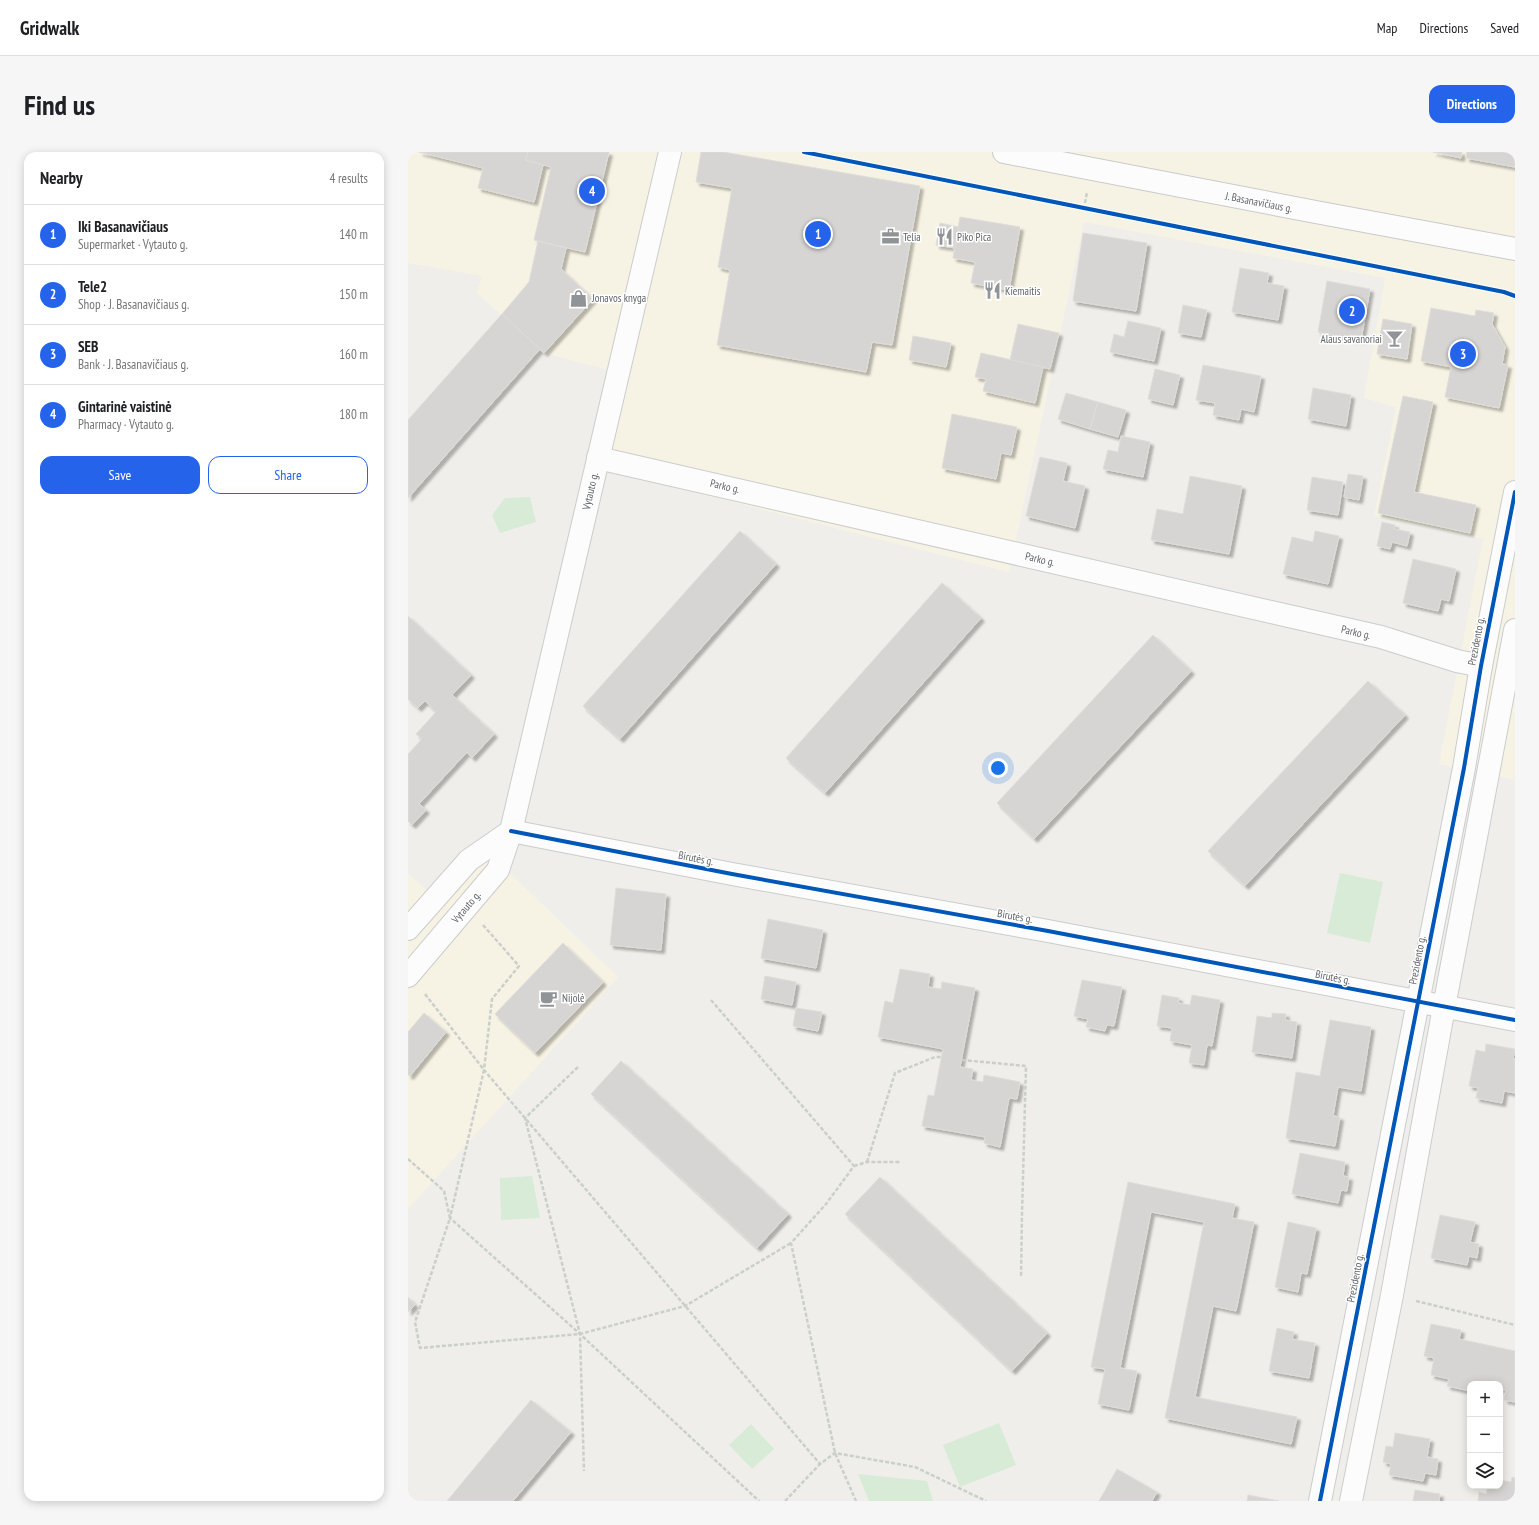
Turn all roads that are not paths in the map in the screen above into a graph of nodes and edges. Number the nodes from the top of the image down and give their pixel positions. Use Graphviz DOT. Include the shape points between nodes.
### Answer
graph roads {
  1 [pos="670,152"];
  2 [pos="1004,152"];
  3 [pos="1049,156"];
  4 [pos="1515,249"];
  5 [pos="598,458"];
  6 [pos="1515,492"];
  7 [pos="1515,630"];
  8 [pos="1481,666"];
  9 [pos="511,831"];
  10 [pos="408,929"];
  11 [pos="409,975"];
  12 [pos="1418,1002"];
  13 [pos="1444,1007"];
  14 [pos="1515,1020"];
  15 [pos="1320,1501"];
  16 [pos="1351,1501"];
  1 -- 5 [label="street, Vytauto g."];
  2 -- 3 [label="street, J. Basanavičiaus g."];
  3 -- 4 [label="street, J. Basanavičiaus g." via="1321,214"];
  5 -- 8 [label="street, Parko g." via="1293,617"];
  5 -- 9 [label="street, Vytauto g."];
  6 -- 8 [label="street, Prezidento g."];
  7 -- 13 [label="street"];
  8 -- 12 [label="street, Prezidento g." via="1464,768"];
  9 -- 10 [label="street" via="469,860"];
  9 -- 11 [label="street, Vytauto g." via="498,870"];
  9 -- 12 [label="street, Birutės g."];
  12 -- 13 [label="street, Birutės g."];
  12 -- 15 [label="street, Prezidento g."];
  13 -- 14 [label="street, Birutės g."];
  13 -- 16 [label="street" via="1392,1295"];
}
